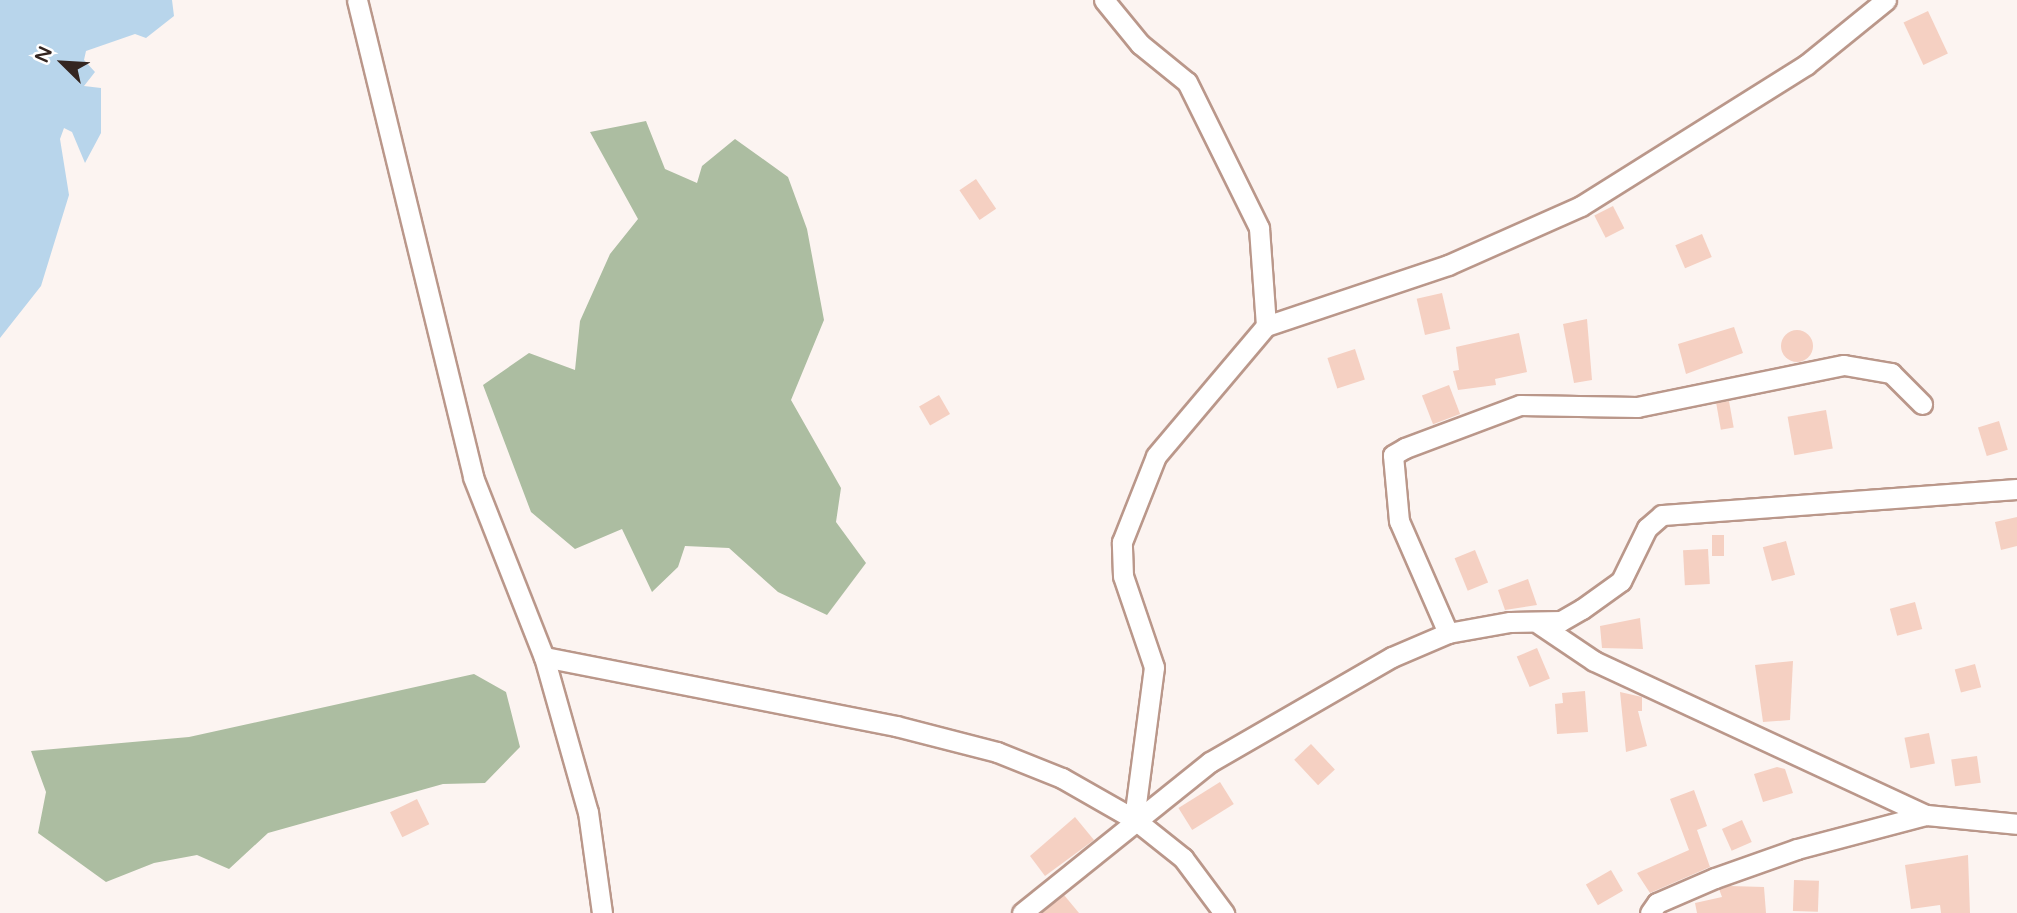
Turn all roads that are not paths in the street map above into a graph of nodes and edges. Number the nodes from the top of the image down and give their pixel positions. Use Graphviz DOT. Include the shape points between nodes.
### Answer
graph roads {
  1 [pos="357,0"];
  2 [pos="1104,0"];
  3 [pos="1886,0"];
  4 [pos="1266,326"];
  5 [pos="1922,404"];
  6 [pos="2017,489"];
  7 [pos="1539,624"];
  8 [pos="1448,633"];
  9 [pos="544,657"];
  10 [pos="1926,815"];
  11 [pos="1134,819"];
  12 [pos="2017,824"];
  13 [pos="602,913"];
  14 [pos="1022,913"];
  15 [pos="1224,913"];
  16 [pos="1650,913"];
  1 -- 9 [label="street" via="473,477"];
  2 -- 4 [label="street" via="1140,44 1187,82 1259,228"];
  3 -- 4 [label="street" via="1806,65 1580,206 1448,265"];
  4 -- 11 [label="street" via="1156,456 1122,542 1124,576 1154,667"];
  5 -- 8 [label="street" via="1891,373 1844,365 1637,407 1520,405 1405,448 1393,455 1399,521"];
  6 -- 7 [label="street" via="1662,515 1647,528 1621,581 1561,621"];
  7 -- 8 [label="street" via="1510,622"];
  7 -- 10 [label="street" via="1594,661"];
  8 -- 11 [label="street" via="1325,693 1210,762"];
  9 -- 11 [label="street" via="897,726 997,752 1062,778"];
  9 -- 13 [label="street" via="588,812"];
  10 -- 12 [label="street"];
  10 -- 16 [label="street" via="1762,861 1657,903"];
  11 -- 14 [label="street"];
  11 -- 15 [label="street" via="1183,858"];
}
